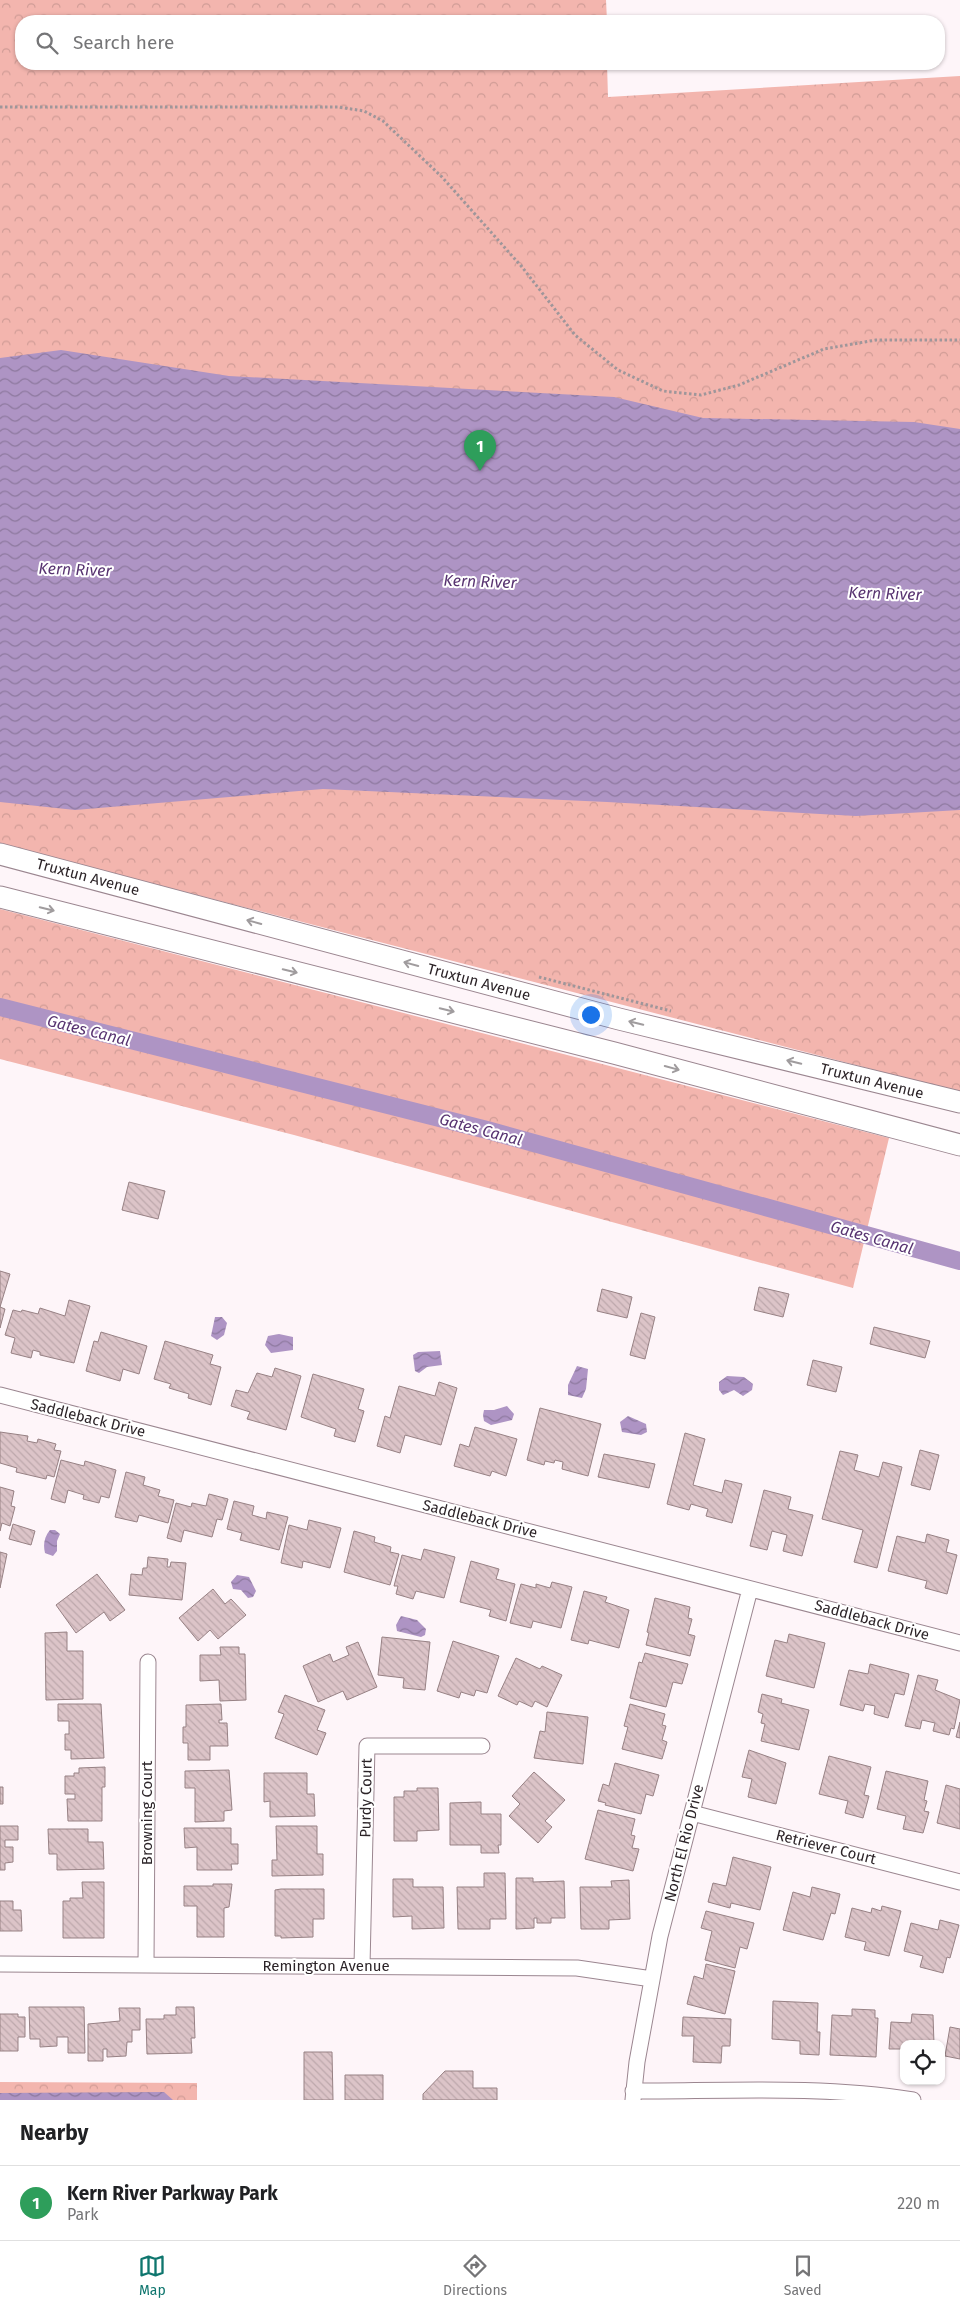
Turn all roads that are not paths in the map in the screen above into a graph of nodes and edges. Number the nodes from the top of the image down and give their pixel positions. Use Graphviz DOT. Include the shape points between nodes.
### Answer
graph roads {
  1 [pos="0,854"];
  2 [pos="0,897"];
  3 [pos="960,1102"];
  4 [pos="960,1145"];
  5 [pos="0,1395"];
  6 [pos="750,1589"];
  7 [pos="960,1643"];
  8 [pos="148,1662"];
  9 [pos="482,1746"];
  10 [pos="692,1813"];
  11 [pos="960,1882"];
  12 [pos="0,1964"];
  13 [pos="146,1965"];
  14 [pos="362,1966"];
  15 [pos="652,1979"];
  16 [pos="633,2095"];
  17 [pos="912,2100"];
  3 -- 1 [label="main road, Truxtun Avenue, one-way" via="619,1019"];
  2 -- 4 [label="main road, one-way" via="614,1053"];
  5 -- 6 [label="street, Saddleback Drive"];
  6 -- 7 [label="street, Saddleback Drive"];
  6 -- 10 [label="street, North El Rio Drive"];
  8 -- 13 [label="street, Browning Court"];
  9 -- 14 [label="street, Purdy Court" via="367,1746"];
  10 -- 11 [label="street, Retriever Court"];
  10 -- 15 [label="street, North El Rio Drive"];
  12 -- 13 [label="street, Remington Avenue"];
  13 -- 14 [label="street, Remington Avenue"];
  14 -- 15 [label="street, Remington Avenue" via="577,1968"];
  15 -- 16 [label="street, North El Rio Drive"];
  16 -- 17 [label="street" via="797,2092"];
}
